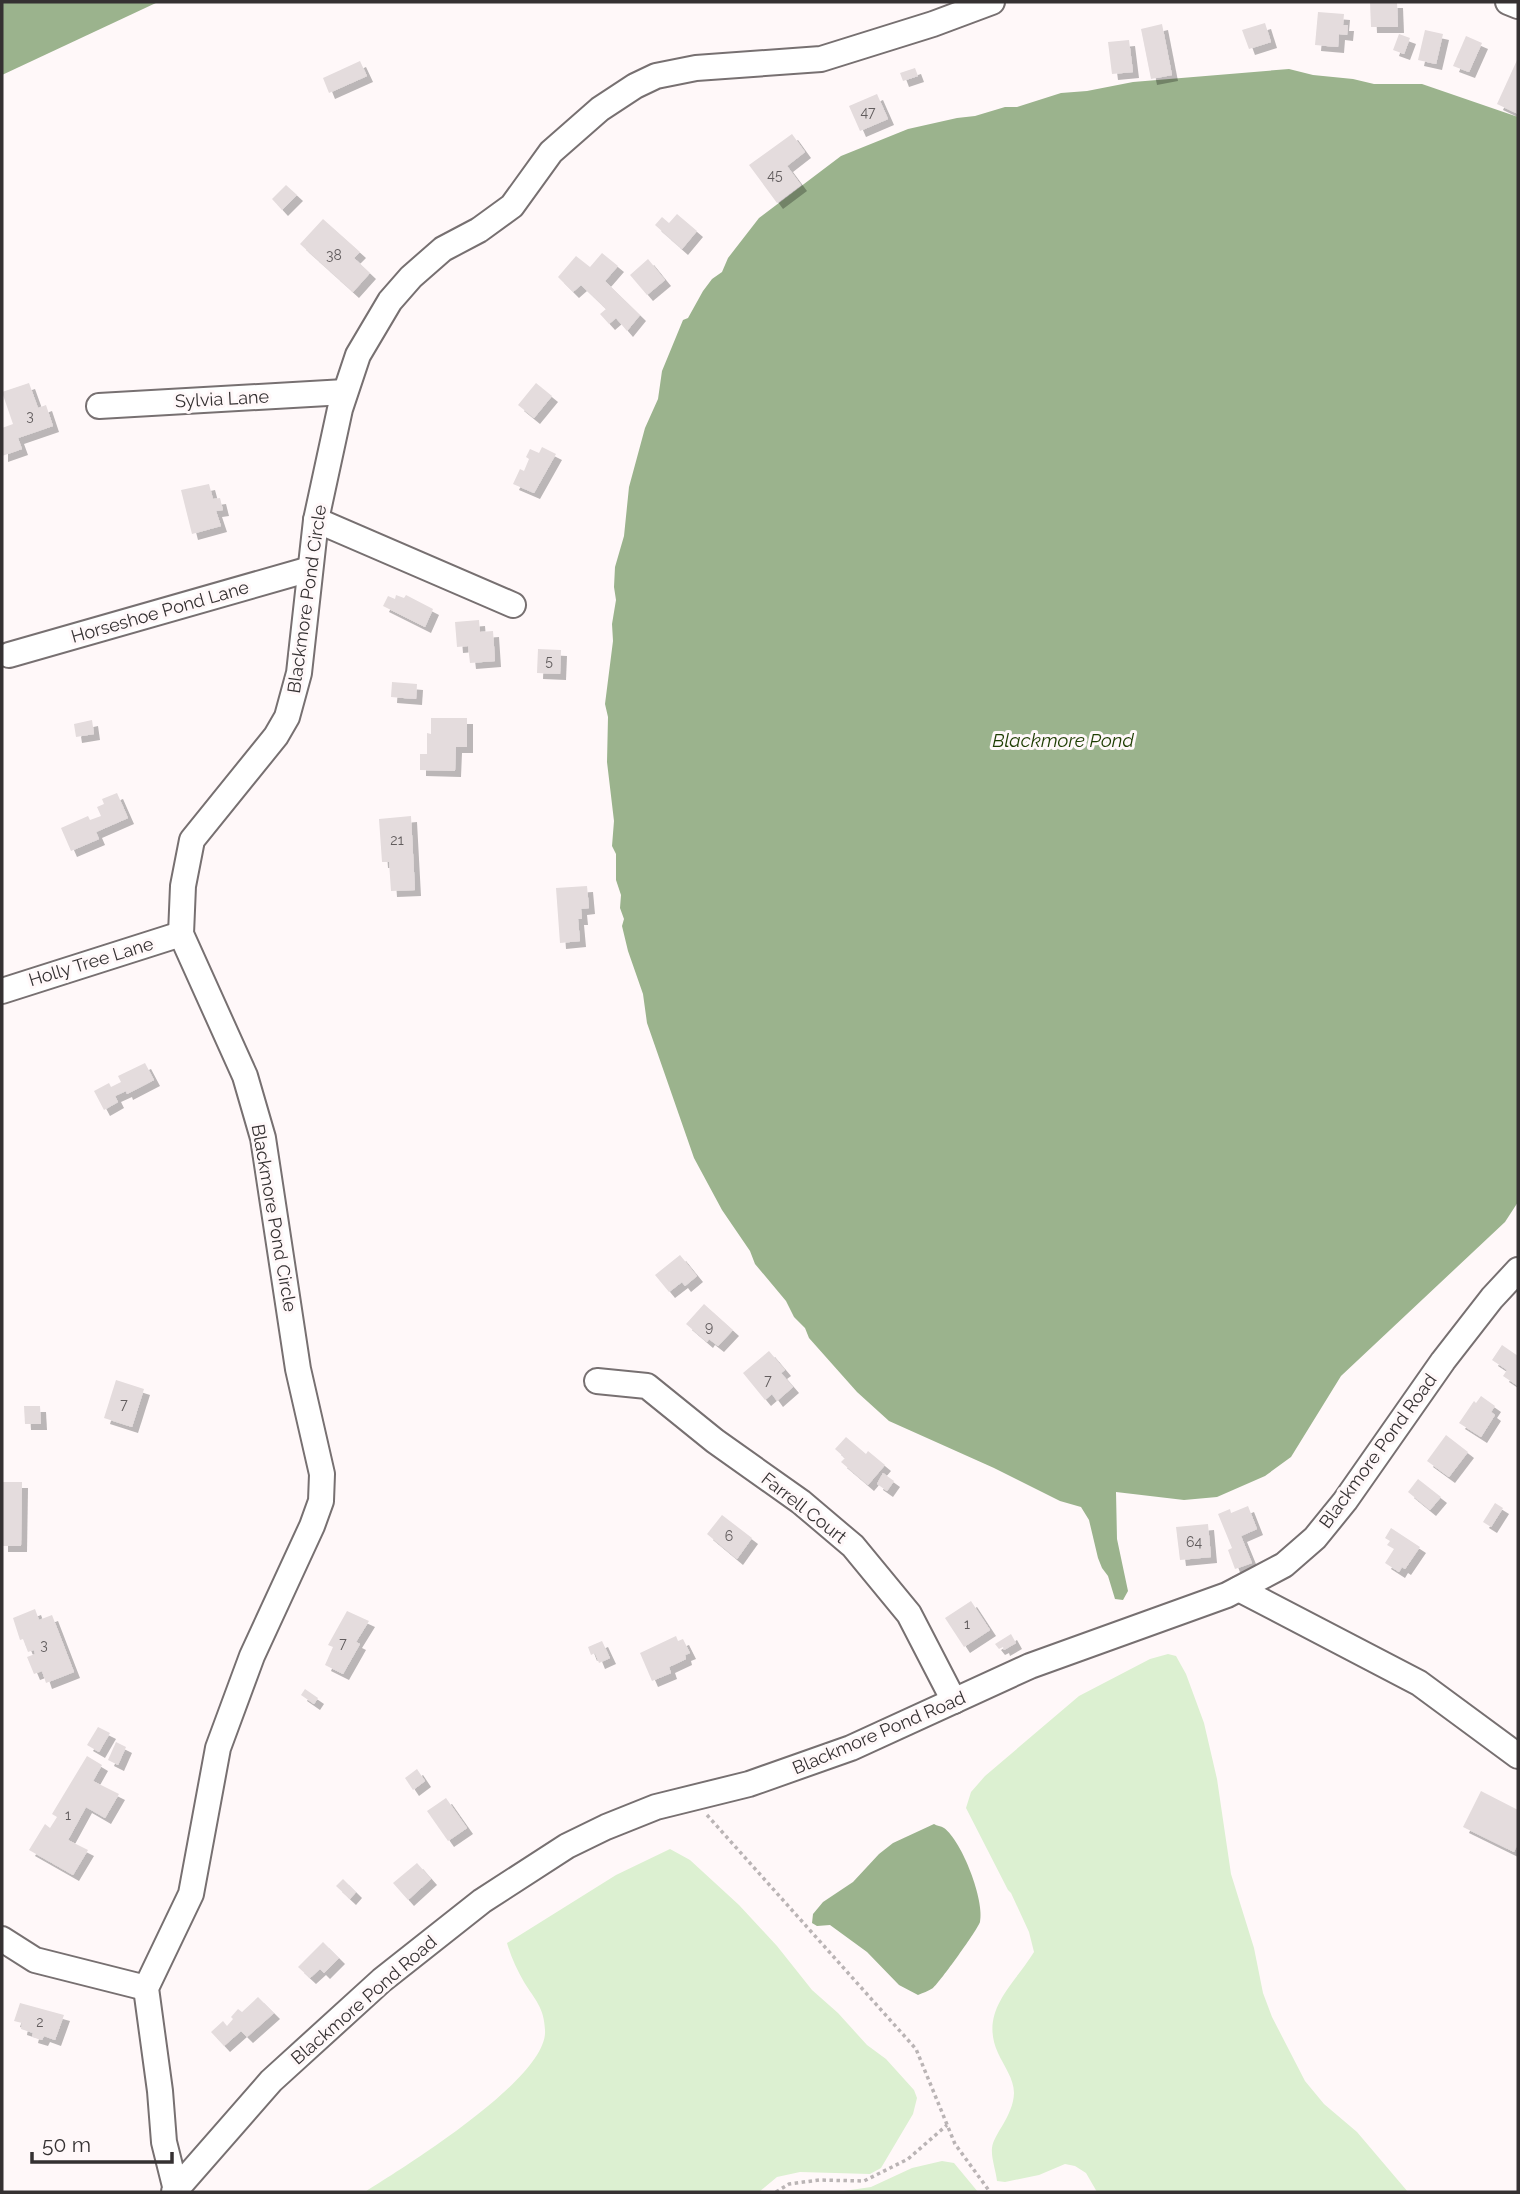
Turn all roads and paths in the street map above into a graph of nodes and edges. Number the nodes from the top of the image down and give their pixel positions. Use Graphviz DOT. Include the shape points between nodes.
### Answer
graph roads {
  1 [pos="992,2"];
  2 [pos="1508,2"];
  3 [pos="1518,6"];
  4 [pos="345,392"];
  5 [pos="99,406"];
  6 [pos="316,520"];
  7 [pos="310,569"];
  8 [pos="513,605"];
  9 [pos="9,655"];
  10 [pos="181,934"];
  11 [pos="2,990"];
  12 [pos="1518,1270"];
  13 [pos="597,1381"];
  14 [pos="1239,1589"];
  15 [pos="954,1701"];
  16 [pos="1518,1756"];
  17 [pos="691,1798"];
  18 [pos="2,1939"];
  19 [pos="146,1988"];
  20 [pos="947,2125"];
  21 [pos="175,2191"];
  22 [pos="776,2192"];
  23 [pos="990,2192"];
  1 -- 4 [label="street, Blackmore Pond Circle" via="821,59 696,68 656,76 635,86 600,109 551,152 512,206 443,249 411,277 390,301 358,355"];
  2 -- 3 [label="street"];
  4 -- 5 [label="street, Sylvia Lane"];
  4 -- 6 [label="street, Blackmore Pond Circle"];
  6 -- 7 [label="street, Blackmore Pond Circle"];
  6 -- 8 [label="street"];
  7 -- 9 [label="street, Horseshoe Pond Lane"];
  7 -- 10 [label="street, Blackmore Pond Circle" via="294,697 276,736 191,840"];
  10 -- 11 [label="street, Holly Tree Lane"];
  10 -- 19 [label="street, Blackmore Pond Circle" via="245,1076 263,1138 298,1369 322,1488 313,1526 252,1656 218,1748 191,1894"];
  12 -- 14 [label="street, Blackmore Pond Road" via="1443,1361 1315,1538 1284,1565"];
  13 -- 15 [label="street, Farrell Court" via="647,1386 853,1546 909,1614"];
  14 -- 15 [label="street, Blackmore Pond Road" via="1030,1666"];
  14 -- 16 [label="street" via="1419,1683"];
  15 -- 17 [label="street, Blackmore Pond Road" via="796,1769"];
  17 -- 20 [label="path" via="916,2049"];
  17 -- 21 [label="street, Blackmore Pond Road" via="656,1807 567,1846 482,1901 382,1980 271,2081"];
  18 -- 19 [label="street" via="36,1960"];
  19 -- 21 [label="street" via="164,2142"];
  20 -- 22 [label="path" via="908,2160 864,2181 820,2180 789,2184"];
  20 -- 23 [label="path" via="955,2144"];
}
